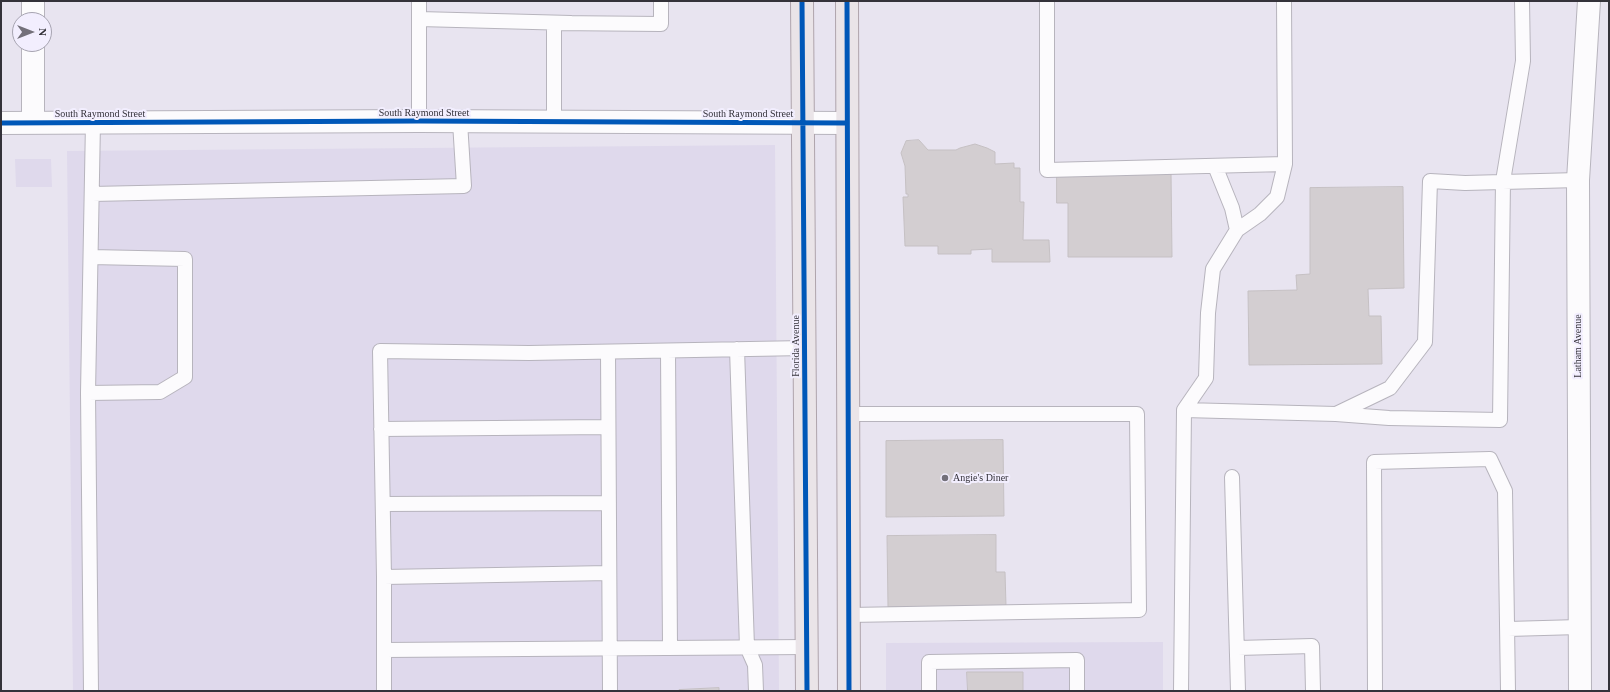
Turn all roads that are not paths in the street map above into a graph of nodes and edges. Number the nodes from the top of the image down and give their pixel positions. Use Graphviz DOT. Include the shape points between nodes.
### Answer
graph roads {
  1 [pos="32,1"];
  2 [pos="419,1"];
  3 [pos="661,1"];
  4 [pos="802,1"];
  5 [pos="847,1"];
  6 [pos="1047,1"];
  7 [pos="1284,1"];
  8 [pos="1522,1"];
  9 [pos="1589,1"];
  10 [pos="33,12"];
  11 [pos="418,19"];
  12 [pos="571,23"];
  13 [pos="33,52"];
  14 [pos="418,121"];
  15 [pos="93,122"];
  16 [pos="460,122"];
  17 [pos="554,122"];
  18 [pos="1,123"];
  19 [pos="33,123"];
  20 [pos="804,123"];
  21 [pos="847,123"];
  22 [pos="1285,164"];
  23 [pos="1215,166"];
  24 [pos="1578,180"];
  25 [pos="1503,182"];
  26 [pos="92,194"];
  27 [pos="1237,230"];
  28 [pos="91,257"];
  29 [pos="805,348"];
  30 [pos="737,349"];
  31 [pos="608,352"];
  32 [pos="668,352"];
  33 [pos="88,393"];
  34 [pos="1184,410"];
  35 [pos="848,414"];
  36 [pos="1336,414"];
  37 [pos="608,427"];
  38 [pos="381,429"];
  39 [pos="1232,476"];
  40 [pos="609,503"];
  41 [pos="383,504"];
  42 [pos="609,573"];
  43 [pos="384,577"];
  44 [pos="849,615"];
  45 [pos="1579,627"];
  46 [pos="1508,629"];
  47 [pos="670,647"];
  48 [pos="748,647"];
  49 [pos="807,647"];
  50 [pos="610,648"];
  51 [pos="1238,648"];
  52 [pos="384,650"];
  53 [pos="756,689"];
  54 [pos="90,691"];
  55 [pos="384,691"];
  56 [pos="610,691"];
  57 [pos="807,691"];
  58 [pos="849,691"];
  59 [pos="930,691"];
  60 [pos="1077,691"];
  61 [pos="1181,691"];
  62 [pos="1238,691"];
  63 [pos="1313,691"];
  64 [pos="1375,691"];
  65 [pos="1508,691"];
  66 [pos="1580,691"];
  1 -- 10 [label="street"];
  2 -- 11 [label="lane"];
  3 -- 12 [label="lane" via="661,24"];
  4 -- 20 [label="main road, Florida Avenue"];
  5 -- 21 [label="main road"];
  6 -- 23 [label="lane" via="1047,170"];
  7 -- 22 [label="lane"];
  8 -- 25 [label="lane" via="1523,61"];
  9 -- 24 [label="street, Latham Avenue"];
  11 -- 12 [label="lane"];
  11 -- 14 [label="lane"];
  12 -- 17 [label="lane" via="554,23"];
  13 -- 19 [label="street"];
  14 -- 15 [label="street, South Raymond Street"];
  14 -- 16 [label="street, South Raymond Street"];
  15 -- 19 [label="street, South Raymond Street"];
  15 -- 26 [label="lane"];
  16 -- 17 [label="street, South Raymond Street"];
  16 -- 26 [label="lane" via="464,186"];
  17 -- 20 [label="street, South Raymond Street"];
  18 -- 19 [label="street, South Raymond Street"];
  20 -- 21 [label="street, South Raymond Street"];
  20 -- 29 [label="main road, Florida Avenue"];
  21 -- 35 [label="main road"];
  22 -- 23 [label="lane"];
  22 -- 27 [label="lane" via="1277,197 1260,214"];
  23 -- 27 [label="lane" via="1232,208"];
  24 -- 25 [label="lane"];
  24 -- 45 [label="street, Latham Avenue"];
  25 -- 36 [label="lane" via="1430,181 1425,342 1390,388"];
  25 -- 36 [label="lane" via="1500,420 1390,418"];
  26 -- 28 [label="lane"];
  27 -- 34 [label="lane" via="1213,270 1208,313 1206,378"];
  28 -- 33 [label="lane"];
  28 -- 33 [label="lane" via="185,259 185,377 160,392"];
  29 -- 30 [label="lane"];
  29 -- 49 [label="main road, Florida Avenue"];
  30 -- 32 [label="lane"];
  30 -- 48 [label="lane"];
  31 -- 32 [label="lane"];
  31 -- 37 [label="lane"];
  31 -- 38 [label="lane" via="380,351"];
  32 -- 47 [label="lane"];
  33 -- 54 [label="lane"];
  34 -- 36 [label="lane"];
  34 -- 61 [label="lane"];
  35 -- 44 [label="main road"];
  35 -- 44 [label="lane" via="1137,414 1139,610"];
  37 -- 38 [label="lane"];
  37 -- 40 [label="lane"];
  38 -- 41 [label="lane"];
  39 -- 51 [label="lane"];
  40 -- 41 [label="lane"];
  40 -- 42 [label="lane"];
  41 -- 43 [label="lane"];
  42 -- 43 [label="lane"];
  42 -- 50 [label="lane"];
  43 -- 52 [label="lane"];
  44 -- 58 [label="main road"];
  45 -- 46 [label="lane"];
  45 -- 66 [label="street, Latham Avenue"];
  46 -- 64 [label="lane" via="1505,491 1490,459 1374,462"];
  46 -- 65 [label="lane"];
  47 -- 48 [label="lane"];
  47 -- 50 [label="lane"];
  48 -- 49 [label="lane"];
  48 -- 53 [label="lane" via="755,665"];
  49 -- 57 [label="main road, Florida Avenue"];
  50 -- 52 [label="lane"];
  50 -- 56 [label="lane"];
  51 -- 62 [label="lane"];
  51 -- 63 [label="lane" via="1312,646"];
  52 -- 55 [label="lane"];
  59 -- 60 [label="lane" via="929,662 1077,660"];
}
